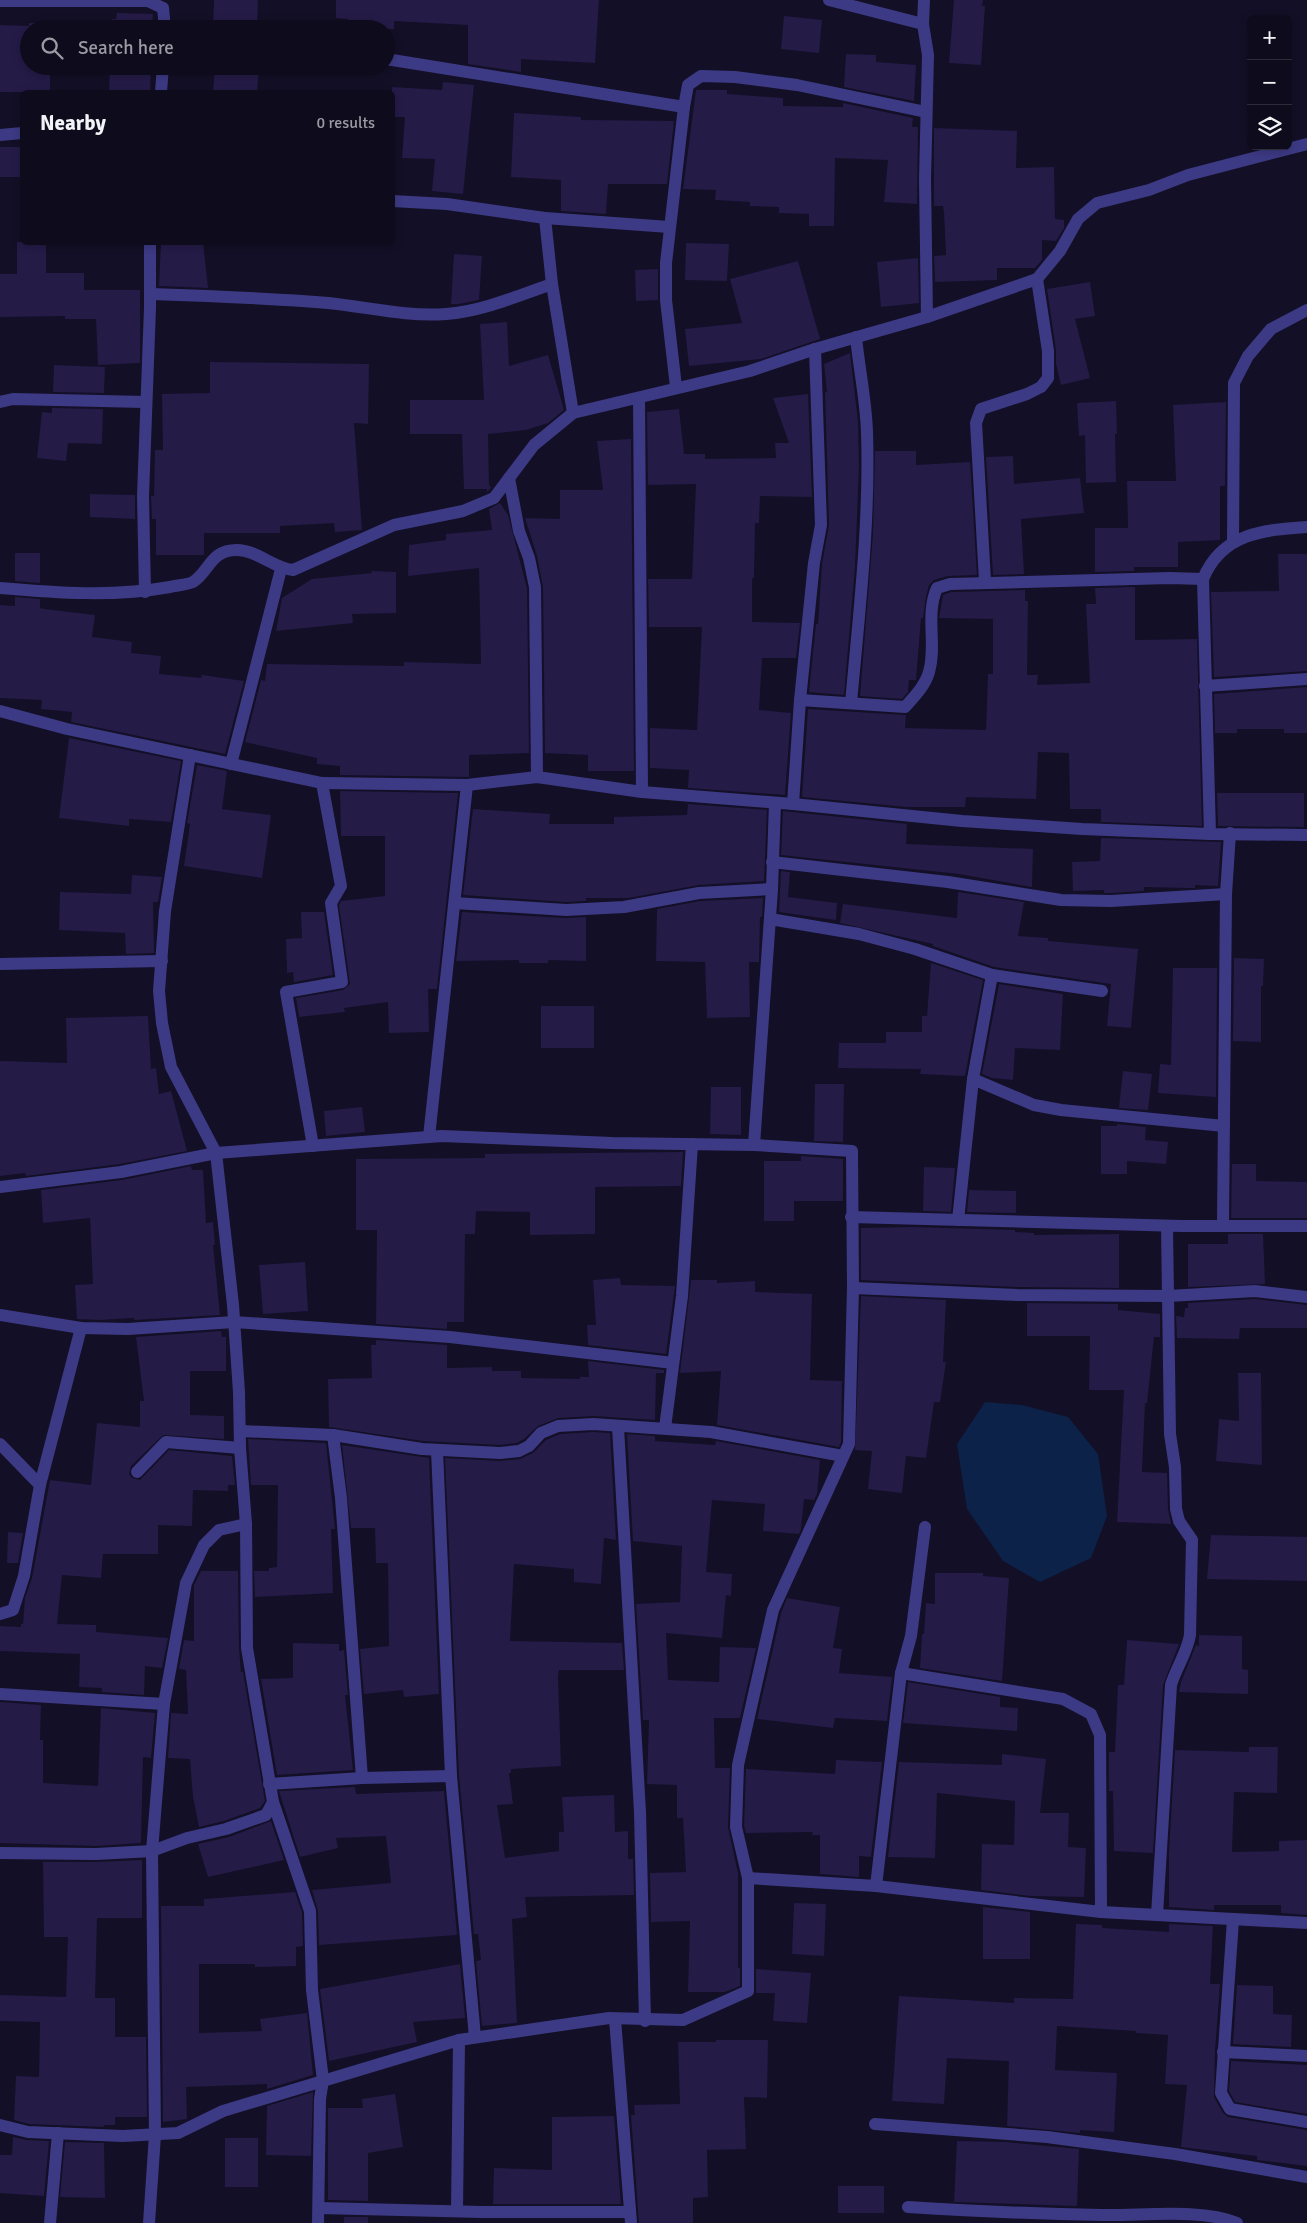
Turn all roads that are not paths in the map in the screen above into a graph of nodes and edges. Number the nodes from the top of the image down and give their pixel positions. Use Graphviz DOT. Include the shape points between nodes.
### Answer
graph roads {
  1 [pos="829,0"];
  2 [pos="924,0"];
  3 [pos="0,1"];
  4 [pos="164,20"];
  5 [pos="923,24"];
  6 [pos="395,60"];
  7 [pos="163,75"];
  8 [pos="161,90"];
  9 [pos="684,107"];
  10 [pos="926,112"];
  11 [pos="20,133"];
  12 [pos="0,134"];
  13 [pos="1307,144"];
  14 [pos="395,201"];
  15 [pos="545,218"];
  16 [pos="669,227"];
  17 [pos="150,245"];
  18 [pos="1037,279"];
  19 [pos="552,284"];
  20 [pos="150,294"];
  21 [pos="1307,310"];
  22 [pos="927,318"];
  23 [pos="856,337"];
  24 [pos="815,349"];
  25 [pos="676,387"];
  26 [pos="639,399"];
  27 [pos="0,402"];
  28 [pos="145,402"];
  29 [pos="573,413"];
  30 [pos="509,478"];
  31 [pos="1307,527"];
  32 [pos="1233,542"];
  33 [pos="281,569"];
  34 [pos="1203,579"];
  35 [pos="986,581"];
  36 [pos="0,588"];
  37 [pos="145,592"];
  38 [pos="1307,679"];
  39 [pos="1205,686"];
  40 [pos="800,700"];
  41 [pos="851,703"];
  42 [pos="0,711"];
  43 [pos="190,755"];
  44 [pos="230,764"];
  45 [pos="537,777"];
  46 [pos="322,783"];
  47 [pos="467,785"];
  48 [pos="642,792"];
  49 [pos="775,803"];
  50 [pos="793,804"];
  51 [pos="1230,833"];
  52 [pos="1210,834"];
  53 [pos="1307,835"];
  54 [pos="772,862"];
  55 [pos="772,890"];
  56 [pos="1226,894"];
  57 [pos="455,903"];
  58 [pos="770,920"];
  59 [pos="162,960"];
  60 [pos="0,964"];
  61 [pos="992,975"];
  62 [pos="1102,991"];
  63 [pos="974,1079"];
  64 [pos="1224,1126"];
  65 [pos="429,1137"];
  66 [pos="692,1144"];
  67 [pos="754,1145"];
  68 [pos="313,1146"];
  69 [pos="216,1153"];
  70 [pos="0,1187"];
  71 [pos="851,1218"];
  72 [pos="958,1220"];
  73 [pos="1167,1226"];
  74 [pos="1223,1226"];
  75 [pos="1307,1226"];
  76 [pos="853,1288"];
  77 [pos="1168,1296"];
  78 [pos="1307,1297"];
  79 [pos="0,1315"];
  80 [pos="234,1322"];
  81 [pos="81,1328"];
  82 [pos="673,1363"];
  83 [pos="618,1427"];
  84 [pos="665,1428"];
  85 [pos="241,1431"];
  86 [pos="333,1435"];
  87 [pos="0,1444"];
  88 [pos="240,1448"];
  89 [pos="437,1450"];
  90 [pos="843,1456"];
  91 [pos="137,1472"];
  92 [pos="40,1485"];
  93 [pos="246,1524"];
  94 [pos="925,1528"];
  95 [pos="0,1614"];
  96 [pos="901,1673"];
  97 [pos="0,1694"];
  98 [pos="164,1704"];
  99 [pos="451,1776"];
  100 [pos="362,1778"];
  101 [pos="270,1784"];
  102 [pos="273,1802"];
  103 [pos="152,1851"];
  104 [pos="0,1853"];
  105 [pos="748,1878"];
  106 [pos="876,1886"];
  107 [pos="1101,1912"];
  108 [pos="1157,1915"];
  109 [pos="1233,1920"];
  110 [pos="1307,1923"];
  111 [pos="616,2019"];
  112 [pos="646,2021"];
  113 [pos="476,2037"];
  114 [pos="459,2040"];
  115 [pos="1223,2052"];
  116 [pos="1307,2056"];
  117 [pos="323,2080"];
  118 [pos="1307,2122"];
  119 [pos="874,2124"];
  120 [pos="0,2125"];
  121 [pos="58,2133"];
  122 [pos="155,2134"];
  123 [pos="1307,2177"];
  124 [pos="908,2207"];
  125 [pos="319,2208"];
  126 [pos="457,2211"];
  127 [pos="441,2217"];
  128 [pos="631,2217"];
  129 [pos="1102,2219"];
  130 [pos="50,2223"];
  131 [pos="149,2223"];
  132 [pos="318,2223"];
  133 [pos="1237,2223"];
  1 -- 5 [label="street"];
  2 -- 5 [label="street"];
  3 -- 4 [label="street" via="148,1 163,8"];
  5 -- 10 [label="street" via="928,54"];
  6 -- 9 [label="street"];
  7 -- 8 [label="street"];
  9 -- 10 [label="street" via="688,84 701,76 797,84"];
  9 -- 16 [label="street" via="674,208"];
  10 -- 22 [label="street"];
  11 -- 12 [label="street"];
  13 -- 18 [label="street" via="1097,203 1078,219 1060,251"];
  14 -- 15 [label="street" via="447,204"];
  15 -- 16 [label="street"];
  15 -- 19 [label="street"];
  16 -- 25 [label="street" via="666,300"];
  17 -- 20 [label="street"];
  18 -- 22 [label="street"];
  18 -- 35 [label="street" via="1048,351 1048,378 1041,387 1027,394 981,409 976,423"];
  19 -- 20 [label="street" via="483,308 445,314 392,312 254,297"];
  19 -- 29 [label="street"];
  20 -- 28 [label="street"];
  21 -- 32 [label="street" via="1271,329 1248,356 1234,384"];
  22 -- 23 [label="street"];
  23 -- 24 [label="street"];
  23 -- 41 [label="street" via="867,429 868,472 867,522"];
  24 -- 25 [label="street" via="750,370"];
  24 -- 40 [label="street" via="821,525"];
  25 -- 26 [label="street"];
  26 -- 29 [label="street"];
  26 -- 48 [label="street"];
  27 -- 28 [label="street" via="13,399"];
  28 -- 37 [label="street"];
  29 -- 30 [label="street" via="534,445"];
  30 -- 33 [label="street" via="494,498 463,511 394,525 294,570"];
  30 -- 45 [label="street" via="519,531 535,587"];
  31 -- 32 [label="street" via="1248,534"];
  32 -- 34 [label="street" via="1209,565"];
  33 -- 37 [label="street" via="238,550 220,553 192,582"];
  33 -- 44 [label="street"];
  34 -- 35 [label="street"];
  34 -- 39 [label="street"];
  35 -- 41 [label="street" via="937,588 931,602 929,673 918,693 904,707"];
  36 -- 37 [label="street" via="63,593"];
  38 -- 39 [label="street"];
  39 -- 52 [label="street"];
  40 -- 41 [label="street"];
  40 -- 50 [label="street"];
  42 -- 43 [label="street"];
  43 -- 44 [label="street"];
  43 -- 59 [label="street" via="165,911"];
  44 -- 46 [label="street"];
  45 -- 47 [label="street"];
  45 -- 48 [label="street"];
  46 -- 47 [label="street"];
  46 -- 68 [label="street" via="340,886 331,903 342,982 286,992"];
  47 -- 57 [label="street"];
  48 -- 49 [label="street"];
  49 -- 50 [label="street"];
  49 -- 54 [label="street"];
  50 -- 52 [label="street" via="962,821"];
  51 -- 52 [label="street"];
  51 -- 53 [label="street"];
  51 -- 56 [label="street"];
  54 -- 55 [label="street"];
  54 -- 56 [label="street" via="948,882 1061,900 1111,901"];
  55 -- 57 [label="street" via="699,893 624,907 566,910"];
  55 -- 58 [label="street"];
  56 -- 64 [label="street"];
  57 -- 65 [label="street"];
  58 -- 61 [label="street" via="859,934"];
  58 -- 67 [label="street"];
  59 -- 60 [label="street"];
  59 -- 69 [label="street" via="159,991 170,1067"];
  61 -- 62 [label="street"];
  61 -- 63 [label="street"];
  63 -- 64 [label="street" via="1034,1105"];
  63 -- 72 [label="street"];
  64 -- 74 [label="street"];
  65 -- 66 [label="street"];
  65 -- 68 [label="street"];
  66 -- 67 [label="street"];
  66 -- 82 [label="street" via="682,1296"];
  67 -- 71 [label="street" via="852,1151"];
  68 -- 69 [label="street"];
  69 -- 70 [label="street" via="121,1172"];
  69 -- 80 [label="street"];
  71 -- 72 [label="street"];
  71 -- 76 [label="street"];
  72 -- 73 [label="street"];
  73 -- 74 [label="street"];
  73 -- 77 [label="street"];
  74 -- 75 [label="street"];
  76 -- 77 [label="street"];
  76 -- 90 [label="street" via="849,1444"];
  77 -- 78 [label="street" via="1255,1291"];
  77 -- 108 [label="street" via="1170,1434 1176,1510 1179,1522 1192,1540 1191,1597 1188,1645 1171,1685"];
  79 -- 81 [label="street"];
  80 -- 81 [label="street" via="128,1329"];
  80 -- 82 [label="street" via="450,1337"];
  80 -- 85 [label="street"];
  81 -- 92 [label="street"];
  82 -- 84 [label="street"];
  83 -- 84 [label="street"];
  83 -- 89 [label="street" via="593,1424 558,1426 540,1433 529,1446 519,1451"];
  83 -- 112 [label="street" via="640,1812"];
  84 -- 90 [label="street" via="710,1432"];
  85 -- 86 [label="street"];
  85 -- 88 [label="street"];
  86 -- 89 [label="street"];
  86 -- 100 [label="street" via="341,1498"];
  87 -- 92 [label="street"];
  88 -- 91 [label="street" via="166,1442"];
  88 -- 93 [label="street"];
  89 -- 99 [label="street"];
  90 -- 105 [label="street" via="773,1610 738,1765 736,1827"];
  92 -- 95 [label="street" via="24,1576 12,1610"];
  93 -- 98 [label="street" via="219,1530 204,1545 186,1583"];
  93 -- 101 [label="street" via="247,1648"];
  94 -- 96 [label="street" via="910,1636"];
  96 -- 106 [label="street"];
  96 -- 107 [label="street" via="1063,1699 1091,1714 1100,1735"];
  97 -- 98 [label="street"];
  98 -- 103 [label="street"];
  99 -- 100 [label="street"];
  99 -- 113 [label="street"];
  100 -- 101 [label="street"];
  101 -- 102 [label="street"];
  102 -- 103 [label="street" via="266,1815"];
  102 -- 117 [label="street" via="310,1911 312,1990"];
  103 -- 104 [label="street"];
  103 -- 122 [label="street"];
  105 -- 106 [label="street"];
  105 -- 112 [label="street" via="748,1991 683,2020"];
  106 -- 107 [label="street"];
  107 -- 108 [label="street"];
  108 -- 109 [label="street"];
  109 -- 110 [label="street"];
  109 -- 115 [label="street"];
  111 -- 112 [label="street"];
  111 -- 113 [label="street"];
  111 -- 128 [label="street"];
  113 -- 114 [label="street"];
  114 -- 117 [label="street"];
  114 -- 126 [label="street"];
  115 -- 116 [label="street"];
  115 -- 118 [label="street" via="1221,2093 1230,2109"];
  117 -- 122 [label="street" via="223,2110 178,2133"];
  117 -- 125 [label="street"];
  119 -- 123 [label="street" via="1047,2137 1175,2154"];
  120 -- 121 [label="street" via="28,2132"];
  121 -- 122 [label="street"];
  121 -- 130 [label="street"];
  122 -- 131 [label="street"];
  124 -- 129 [label="street"];
  125 -- 127 [label="street"];
  125 -- 132 [label="street"];
  126 -- 127 [label="street"];
  126 -- 128 [label="street"];
  129 -- 133 [label="street" via="1197,2215"];
}
